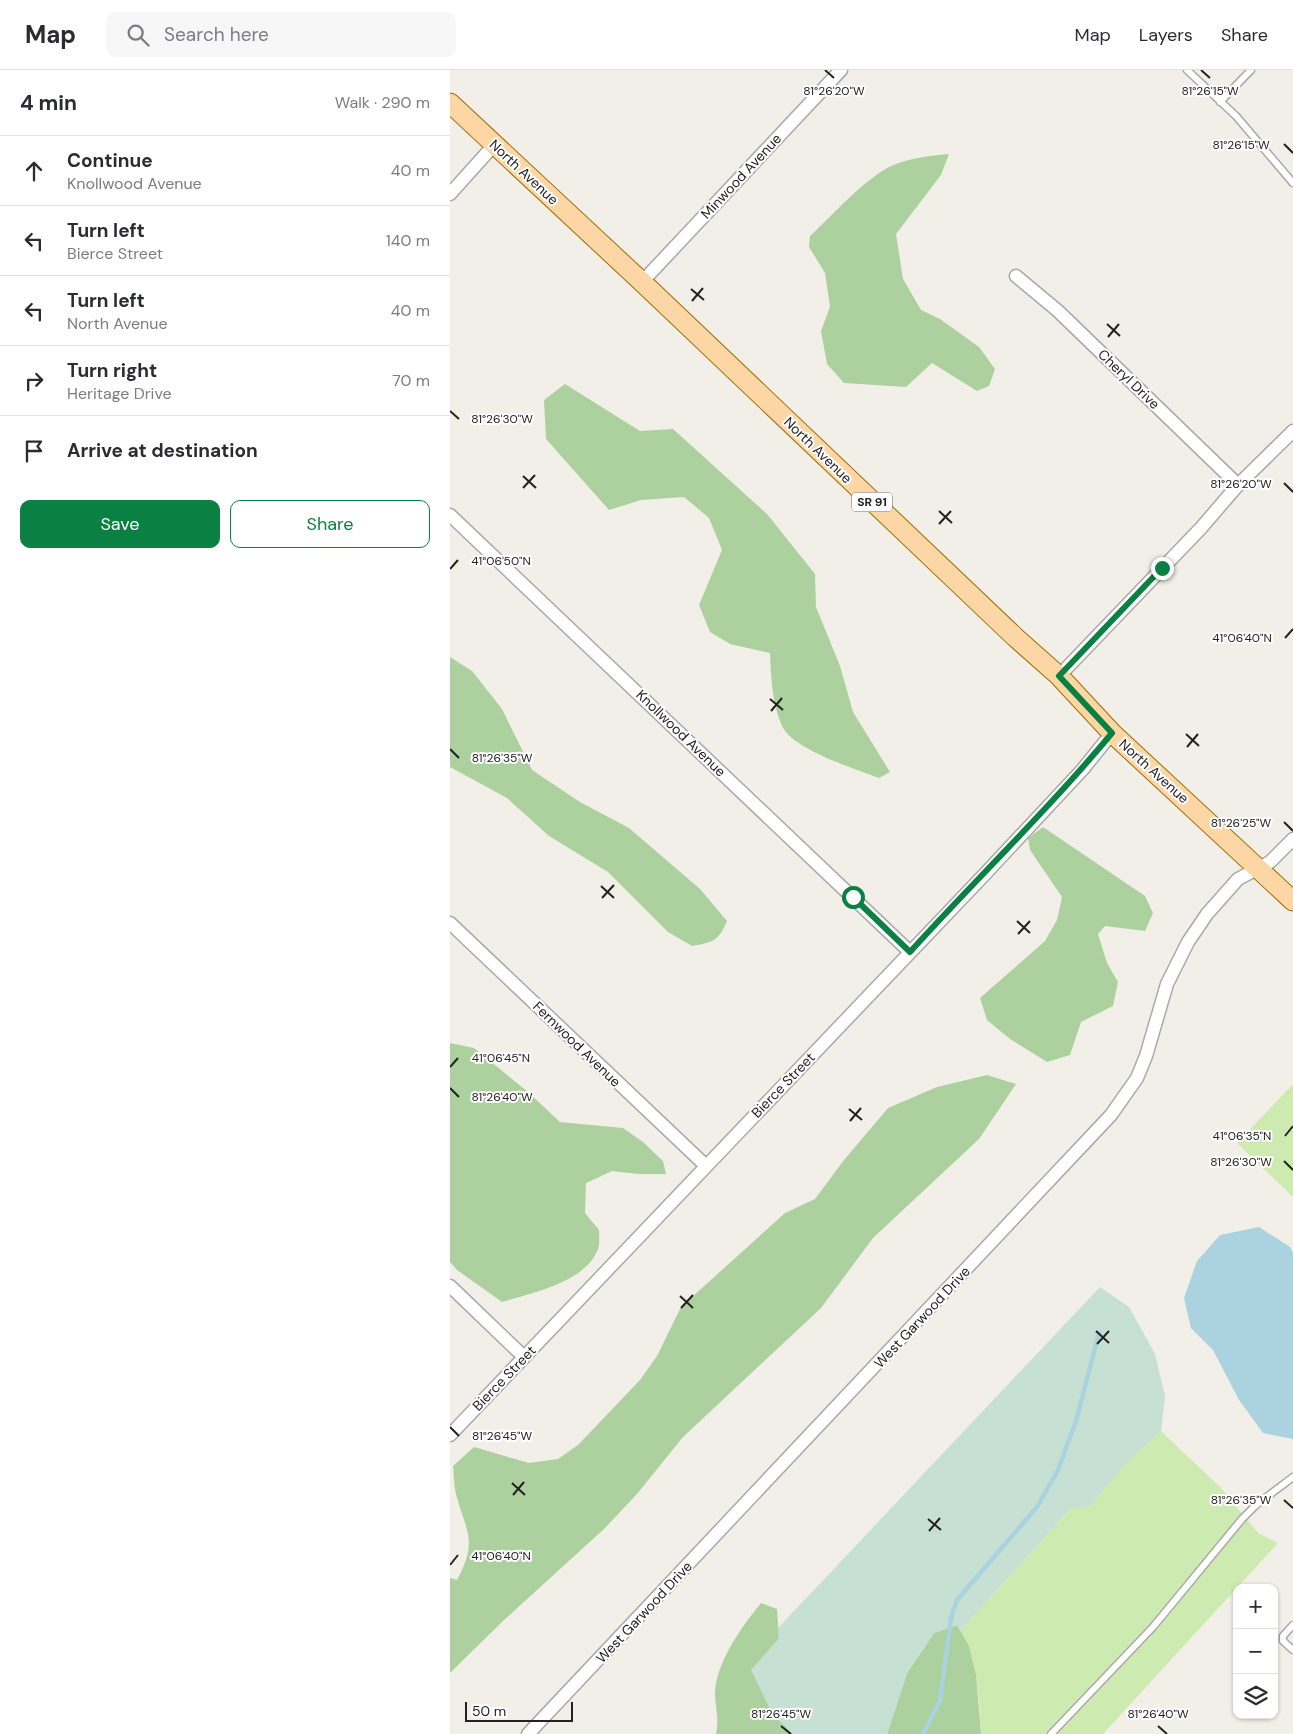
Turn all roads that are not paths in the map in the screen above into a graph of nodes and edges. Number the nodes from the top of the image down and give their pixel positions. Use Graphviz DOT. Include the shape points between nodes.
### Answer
graph roads {
  1 [pos="841,70"];
  2 [pos="1187,70"];
  3 [pos="1251,70"];
  4 [pos="1220,102"];
  5 [pos="450,103"];
  6 [pos="494,145"];
  7 [pos="1293,183"];
  8 [pos="450,194"];
  9 [pos="1016,276"];
  10 [pos="642,282"];
  11 [pos="1293,431"];
  12 [pos="1238,485"];
  13 [pos="450,515"];
  14 [pos="1059,676"];
  15 [pos="1112,733"];
  16 [pos="1293,839"];
  17 [pos="1260,868"];
  18 [pos="1293,901"];
  19 [pos="450,923"];
  20 [pos="910,952"];
  21 [pos="705,1165"];
  22 [pos="450,1286"];
  23 [pos="524,1357"];
  24 [pos="450,1435"];
  25 [pos="1293,1478"];
  26 [pos="1293,1625"];
  27 [pos="1293,1650"];
  28 [pos="528,1734"];
  29 [pos="1051,1734"];
  1 -- 10 [label="street, Minwood Avenue"];
  2 -- 4 [label="lane"];
  3 -- 4 [label="lane"];
  4 -- 7 [label="lane"];
  5 -- 6 [label="main road, North Avenue / SR 91"];
  6 -- 8 [label="street"];
  6 -- 10 [label="main road, North Avenue / SR 91"];
  9 -- 12 [label="street, Cheryl Drive"];
  10 -- 14 [label="main road, North Avenue / SR 91"];
  11 -- 12 [label="street"];
  12 -- 14 [label="street"];
  13 -- 20 [label="street, Knollwood Avenue"];
  14 -- 15 [label="main road, North Avenue / SR 91"];
  15 -- 17 [label="main road, North Avenue / SR 91"];
  15 -- 20 [label="street, Bierce Street" via="1076,776"];
  16 -- 17 [label="street, West Garwood Drive"];
  17 -- 18 [label="main road, North Avenue / SR 91"];
  17 -- 28 [label="street, West Garwood Drive" via="1238,879 1188,942 1167,984 1137,1078 1111,1115"];
  19 -- 21 [label="street, Fernwood Avenue"];
  20 -- 21 [label="street, Bierce Street"];
  21 -- 23 [label="street, Bierce Street"];
  22 -- 23 [label="street"];
  23 -- 24 [label="street, Bierce Street"];
  25 -- 29 [label="lane" via="1242,1519 1152,1627"];
  26 -- 27 [label="lane" via="1283,1636 1283,1641"];
}
